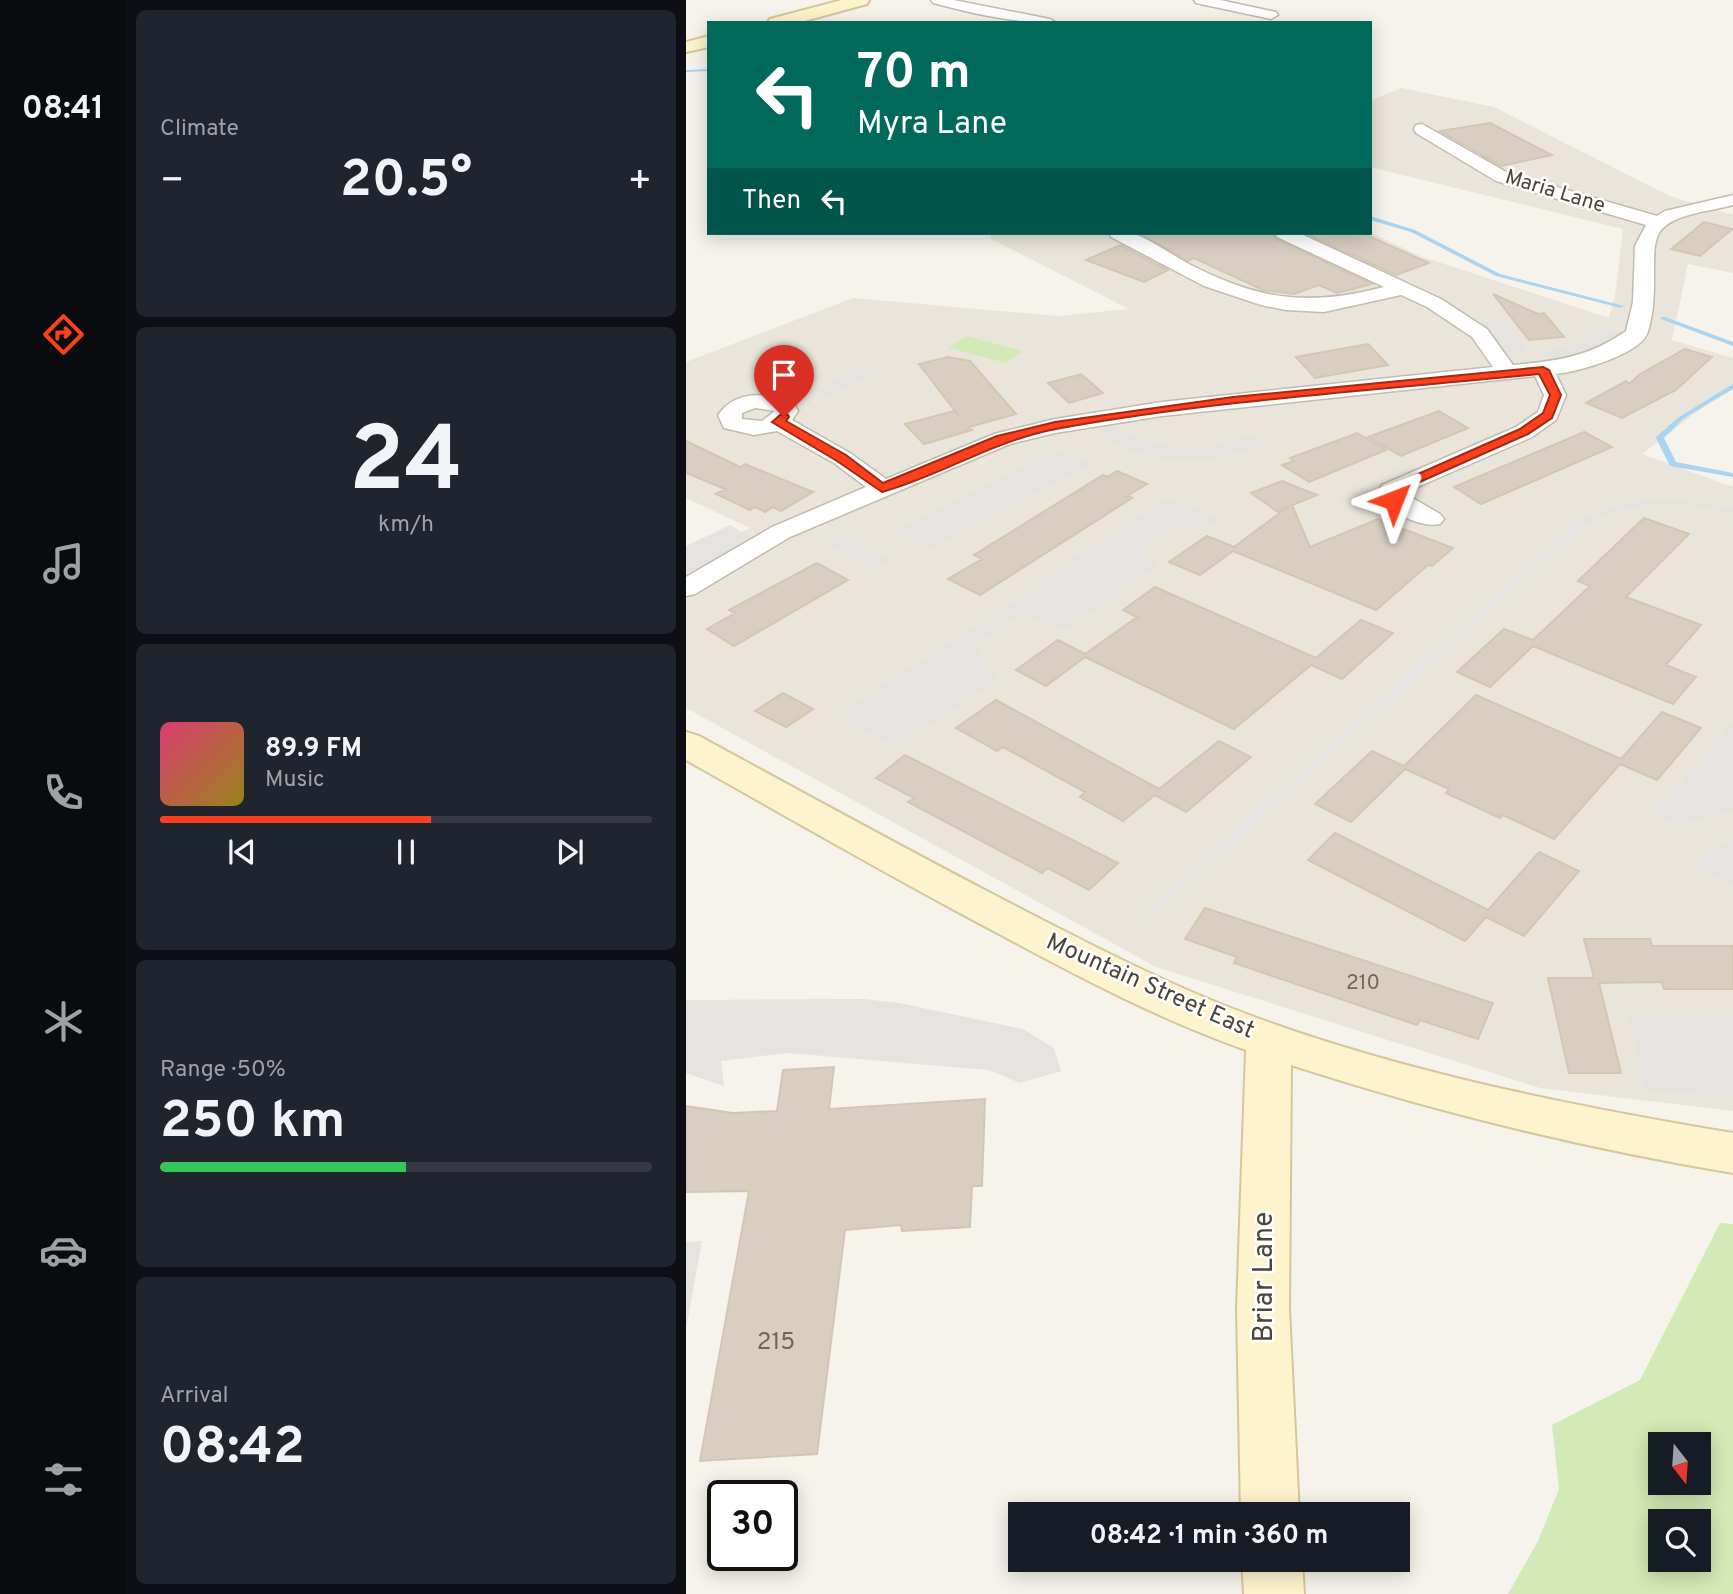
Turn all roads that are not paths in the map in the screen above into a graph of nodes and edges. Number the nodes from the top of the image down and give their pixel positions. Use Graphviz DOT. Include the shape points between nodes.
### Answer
graph roads {
  1 [pos="808,0"];
  2 [pos="861,0"];
  3 [pos="938,0"];
  4 [pos="1201,0"];
  5 [pos="824,10"];
  6 [pos="1271,15"];
  7 [pos="783,21"];
  8 [pos="1035,21"];
  9 [pos="707,42"];
  10 [pos="686,47"];
  11 [pos="1422,129"];
  12 [pos="1733,200"];
  13 [pos="1665,218"];
  14 [pos="1122,235"];
  15 [pos="1288,235"];
  16 [pos="1402,289"];
  17 [pos="1543,370"];
  18 [pos="1508,374"];
  19 [pos="778,422"];
  20 [pos="882,488"];
  21 [pos="1432,519"];
  22 [pos="686,587"];
  23 [pos="686,744"];
  24 [pos="1269,1040"];
  25 [pos="1733,1153"];
  26 [pos="1270,1502"];
  27 [pos="1273,1572"];
  28 [pos="1274,1594"];
  1 -- 5 [label="main road"];
  2 -- 5 [label="main road"];
  3 -- 8 [label="street"];
  4 -- 6 [label="street"];
  5 -- 7 [label="main road"];
  9 -- 10 [label="main road"];
  11 -- 13 [label="street, Maria Lane" via="1502,177"];
  12 -- 13 [label="street"];
  13 -- 17 [label="street" via="1645,246 1643,302 1636,334 1612,351"];
  14 -- 16 [label="street" via="1231,291 1272,303 1314,306"];
  15 -- 16 [label="street"];
  16 -- 18 [label="street" via="1479,332"];
  17 -- 18 [label="street"];
  17 -- 21 [label="street" via="1555,395 1548,415 1524,432 1391,490 1394,500"];
  18 -- 20 [label="street" via="1233,401 1055,426 1002,439"];
  19 -- 20 [label="street" via="842,458"];
  20 -- 22 [label="street" via="781,532"];
  23 -- 24 [label="main road, Mountain Street East" via="1075,955 1205,1016"];
  24 -- 25 [label="main road, Mountain Street East" via="1537,1117"];
  24 -- 26 [label="main road, Briar Lane" via="1263,1309"];
  27 -- 28 [label="main road"];
}
